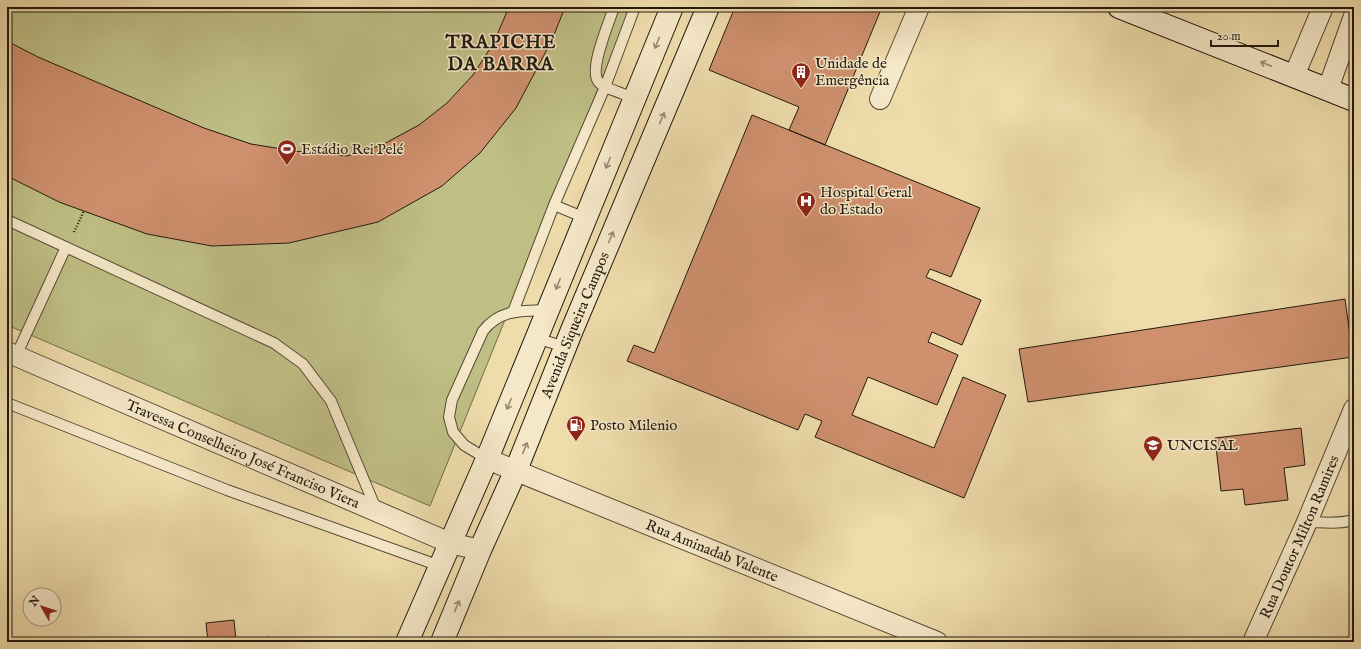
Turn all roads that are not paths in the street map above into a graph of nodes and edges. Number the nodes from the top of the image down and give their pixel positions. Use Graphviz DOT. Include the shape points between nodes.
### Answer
graph roads {
  1 [pos="614,7"];
  2 [pos="635,7"];
  3 [pos="672,7"];
  4 [pos="708,7"];
  5 [pos="919,7"];
  6 [pos="1119,7"];
  7 [pos="1323,7"];
  8 [pos="1354,16"];
  9 [pos="1294,76"];
  10 [pos="605,87"];
  11 [pos="1328,89"];
  12 [pos="634,98"];
  13 [pos="880,99"];
  14 [pos="1354,100"];
  15 [pos="554,205"];
  16 [pos="585,218"];
  17 [pos="7,220"];
  18 [pos="66,247"];
  19 [pos="547,310"];
  20 [pos="513,312"];
  21 [pos="536,338"];
  22 [pos="565,347"];
  23 [pos="11,354"];
  24 [pos="7,403"];
  25 [pos="1354,410"];
  26 [pos="487,459"];
  27 [pos="516,470"];
  28 [pos="377,511"];
  29 [pos="1354,520"];
  30 [pos="1306,522"];
  31 [pos="450,542"];
  32 [pos="480,550"];
  33 [pos="440,566"];
  34 [pos="407,642"];
  35 [pos="442,642"];
  36 [pos="937,642"];
  37 [pos="1254,642"];
  1 -- 10 [label="lane" via="596,62 598,82"];
  2 -- 10 [label="lane"];
  3 -- 12 [label="main road, Avenida Siqueira Campos, one-way"];
  22 -- 4 [label="main road, Avenida Siqueira Campos, one-way"];
  5 -- 13 [label="street"];
  9 -- 6 [label="main road, one-way"];
  7 -- 9 [label="street"];
  8 -- 11 [label="street"];
  9 -- 11 [label="main road"];
  10 -- 12 [label="lane"];
  10 -- 15 [label="lane"];
  11 -- 14 [label="main road"];
  12 -- 16 [label="main road, Avenida Siqueira Campos, one-way"];
  15 -- 16 [label="lane"];
  15 -- 20 [label="lane"];
  16 -- 19 [label="main road, Avenida Siqueira Campos, one-way"];
  17 -- 18 [label="lane"];
  18 -- 23 [label="lane"];
  18 -- 28 [label="lane" via="274,343 303,364 331,401"];
  19 -- 20 [label="lane"];
  19 -- 21 [label="main road, Avenida Siqueira Campos"];
  20 -- 26 [label="lane" via="496,318 483,331 452,400 449,417 453,432 464,445"];
  21 -- 22 [label="lane"];
  21 -- 26 [label="main road, Avenida Siqueira Campos, one-way"];
  27 -- 22 [label="main road, Avenida Siqueira Campos, one-way"];
  23 -- 28 [label="street, Travessa Conselheiro José Franciso Viera"];
  24 -- 33 [label="lane" via="227,490"];
  25 -- 30 [label="street, Rua Doutor Milton Ramires"];
  26 -- 27 [label="street, Rua Aminadab Valente"];
  26 -- 31 [label="main road, Avenida Siqueira Campos"];
  27 -- 32 [label="main road, Avenida Siqueira Campos"];
  27 -- 36 [label="street, Rua Aminadab Valente"];
  28 -- 31 [label="street, Travessa Conselheiro José Franciso Viera"];
  29 -- 30 [label="lane"];
  30 -- 37 [label="street, Rua Doutor Milton Ramires"];
  31 -- 32 [label="street, Travessa Conselheiro José Franciso Viera"];
  31 -- 33 [label="main road, Avenida Siqueira Campos"];
  35 -- 32 [label="main road, Avenida Siqueira Campos, one-way"];
  33 -- 34 [label="main road, Avenida Siqueira Campos"];
}
